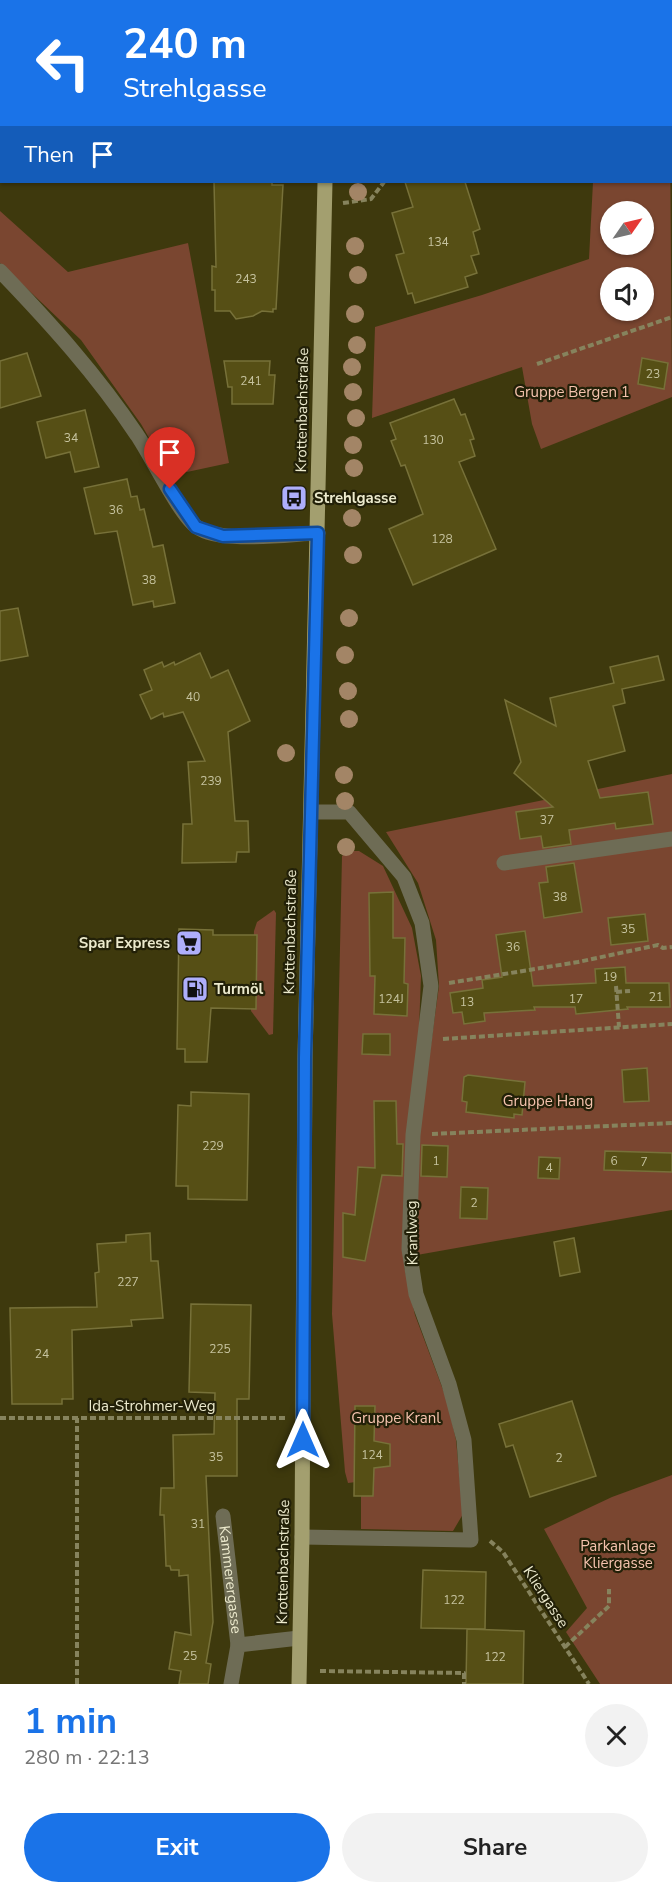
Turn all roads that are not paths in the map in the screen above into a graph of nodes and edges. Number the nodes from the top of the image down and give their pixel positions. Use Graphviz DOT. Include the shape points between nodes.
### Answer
graph roads {
  1 [pos="325,183"];
  2 [pos="0,271"];
  3 [pos="318,533"];
  4 [pos="311,812"];
  5 [pos="672,839"];
  6 [pos="504,863"];
  7 [pos="223,1516"];
  8 [pos="302,1537"];
  9 [pos="299,1638"];
  10 [pos="238,1645"];
  11 [pos="299,1677"];
  12 [pos="231,1684"];
  1 -- 3 [label="main road, Krottenbachstraße"];
  2 -- 3 [label="street" via="67,341 137,435 196,527 223,536"];
  3 -- 4 [label="main road, Krottenbachstraße"];
  4 -- 8 [label="main road, Krottenbachstraße"];
  4 -- 8 [label="street, Kranlweg" via="349,812 404,878 422,923 431,986 413,1135 410,1249 424,1320 449,1384 464,1440 471,1540"];
  5 -- 6 [label="street"];
  7 -- 10 [label="street, Kammerergasse"];
  8 -- 9 [label="main road, Krottenbachstraße"];
  9 -- 10 [label="street, Kammerergasse"];
  9 -- 11 [label="main road, Krottenbachstraße"];
  10 -- 12 [label="street, Kammerergasse"];
}
